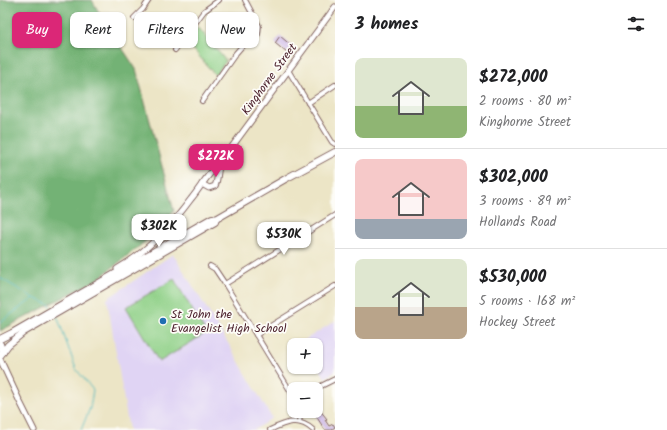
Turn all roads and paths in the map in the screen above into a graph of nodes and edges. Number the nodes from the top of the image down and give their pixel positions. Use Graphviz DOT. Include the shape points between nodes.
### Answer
graph roads {
  1 [pos="149,0"];
  2 [pos="219,0"];
  3 [pos="245,0"];
  4 [pos="335,7"];
  5 [pos="141,12"];
  6 [pos="175,50"];
  7 [pos="288,70"];
  8 [pos="335,85"];
  9 [pos="202,101"];
  10 [pos="308,103"];
  11 [pos="333,143"];
  12 [pos="335,152"];
  13 [pos="220,163"];
  14 [pos="202,184"];
  15 [pos="335,215"];
  16 [pos="210,266"];
  17 [pos="225,284"];
  18 [pos="335,286"];
  19 [pos="92,290"];
  20 [pos="47,316"];
  21 [pos="256,335"];
  22 [pos="0,339"];
  23 [pos="0,344"];
  24 [pos="1,356"];
  25 [pos="335,379"];
  26 [pos="323,385"];
  27 [pos="287,386"];
  28 [pos="300,418"];
  29 [pos="299,422"];
  30 [pos="34,430"];
  31 [pos="270,430"];
  32 [pos="313,430"];
  1 -- 5 [label="street"];
  2 -- 6 [label="street" via="204,11"];
  3 -- 9 [label="street" via="260,26 258,34 236,53"];
  4 -- 7 [label="main road, Kinghorne Street"];
  7 -- 10 [label="street"];
  7 -- 13 [label="main road, Kinghorne Street"];
  8 -- 10 [label="street"];
  10 -- 11 [label="street"];
  12 -- 19 [label="highway" via="216,219 212,218"];
  13 -- 14 [label="main road, Kinghorne Street" via="211,170"];
  13 -- 14 [label="main road, Kinghorne Street" via="215,186 209,188"];
  14 -- 19 [label="main road, Kinghorne Street" via="182,211 151,244 92,284"];
  15 -- 17 [label="street"];
  16 -- 17 [label="street"];
  17 -- 21 [label="street"];
  18 -- 21 [label="street"];
  19 -- 20 [label="highway"];
  20 -- 22 [label="highway"];
  20 -- 24 [label="highway" via="8,345"];
  21 -- 27 [label="street"];
  23 -- 24 [label="highway"];
  24 -- 30 [label="main road"];
  25 -- 26 [label="street"];
  28 -- 29 [label="street"];
  29 -- 31 [label="street" via="288,422"];
  29 -- 32 [label="street"];
}
